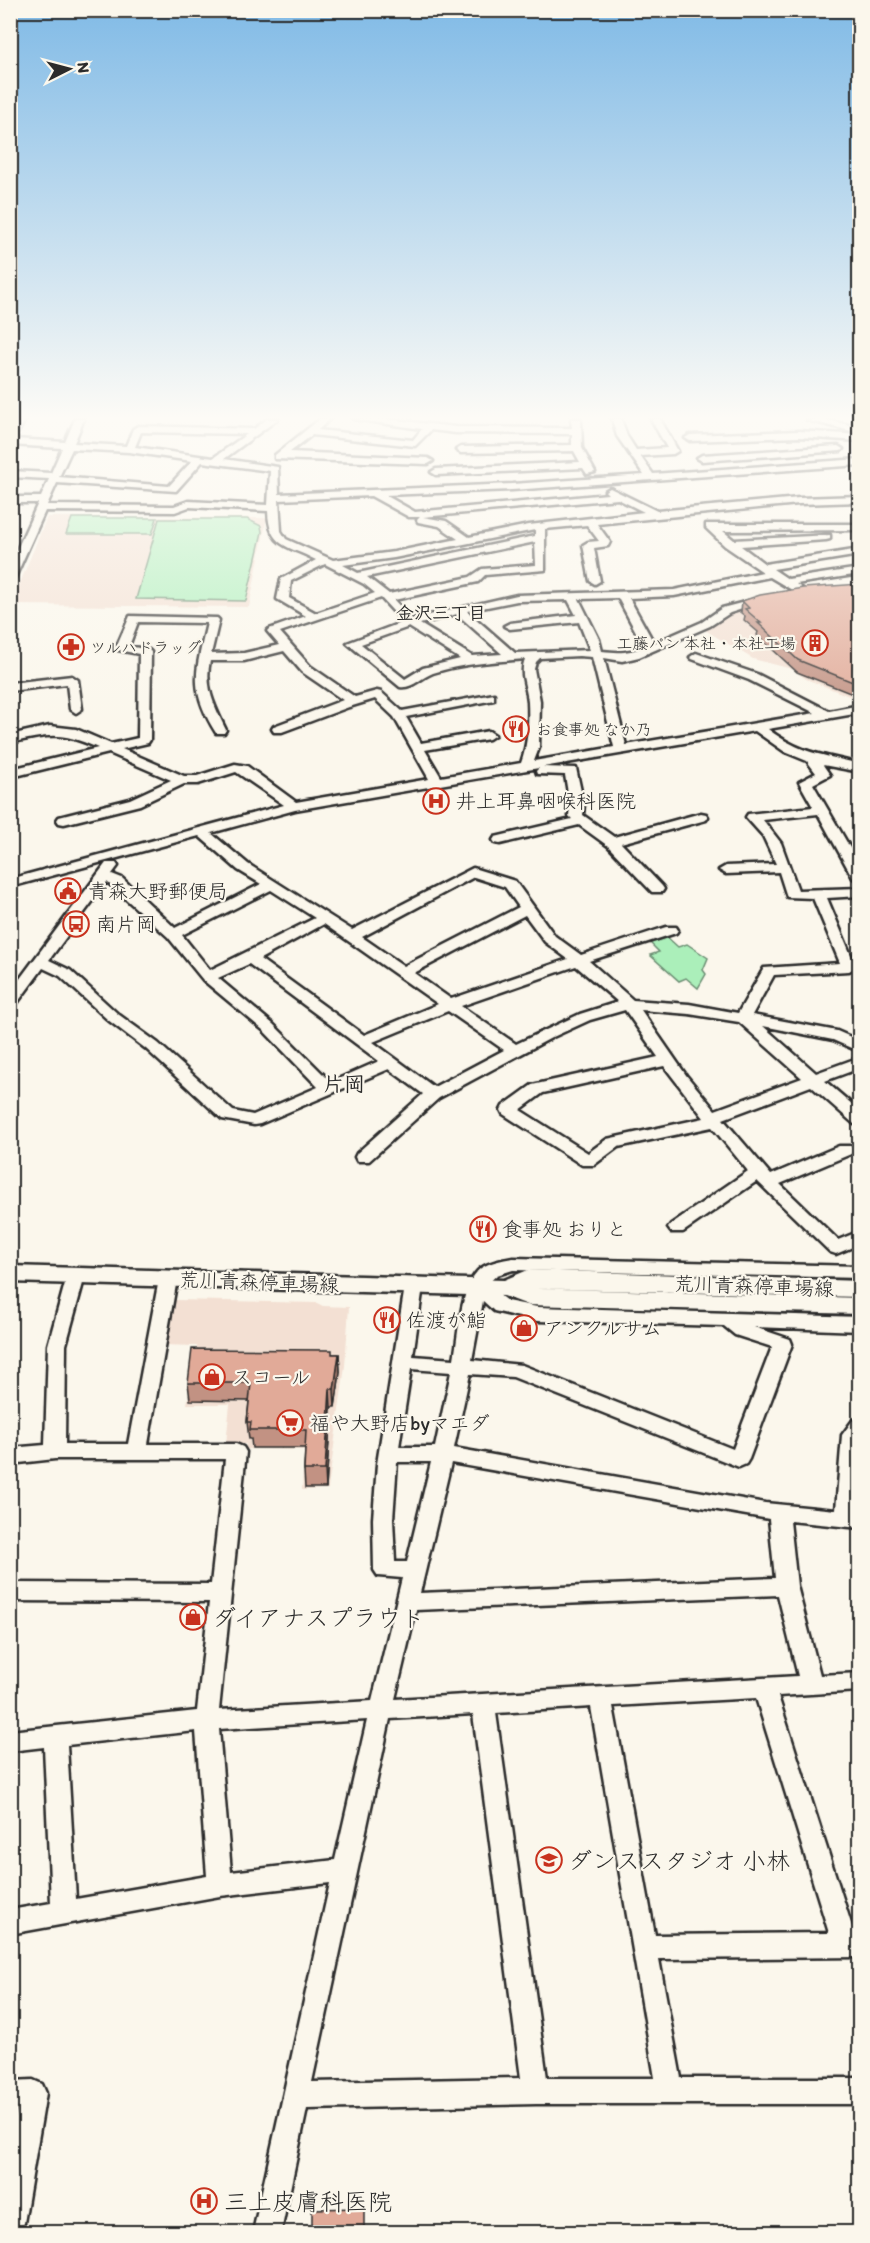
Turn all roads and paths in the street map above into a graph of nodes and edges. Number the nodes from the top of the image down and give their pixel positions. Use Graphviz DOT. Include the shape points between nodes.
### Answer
graph roads {
  1 [pos="34,524"];
  2 [pos="275,524"];
  3 [pos="441,524"];
  4 [pos="578,524"];
  5 [pos="592,524"];
  6 [pos="709,524"];
  7 [pos="860,527"];
  8 [pos="713,528"];
  9 [pos="540,532"];
  10 [pos="860,534"];
  11 [pos="467,540"];
  12 [pos="729,544"];
  13 [pos="10,546"];
  14 [pos="23,550"];
  15 [pos="860,552"];
  16 [pos="14,561"];
  17 [pos="328,562"];
  18 [pos="769,570"];
  19 [pos="860,571"];
  20 [pos="357,576"];
  21 [pos="10,578"];
  22 [pos="595,581"];
  23 [pos="788,582"];
  24 [pos="621,594"];
  25 [pos="571,595"];
  26 [pos="385,596"];
  27 [pos="459,610"];
  28 [pos="314,616"];
  29 [pos="583,618"];
  30 [pos="410,623"];
  31 [pos="510,626"];
  32 [pos="287,647"];
  33 [pos="651,648"];
  34 [pos="596,653"];
  35 [pos="538,654"];
  36 [pos="511,657"];
  37 [pos="696,657"];
  38 [pos="204,658"];
  39 [pos="470,660"];
  40 [pos="10,687"];
  41 [pos="490,697"];
  42 [pos="348,703"];
  43 [pos="76,709"];
  44 [pos="860,709"];
  45 [pos="399,715"];
  46 [pos="828,715"];
  47 [pos="758,727"];
  48 [pos="278,729"];
  49 [pos="220,730"];
  50 [pos="489,735"];
  51 [pos="10,739"];
  52 [pos="418,747"];
  53 [pos="108,749"];
  54 [pos="621,750"];
  55 [pos="812,758"];
  56 [pos="526,766"];
  57 [pos="860,768"];
  58 [pos="16,772"];
  59 [pos="182,780"];
  60 [pos="437,781"];
  61 [pos="294,806"];
  62 [pos="822,810"];
  63 [pos="701,817"];
  64 [pos="64,820"];
  65 [pos="581,821"];
  66 [pos="201,831"];
  67 [pos="500,840"];
  68 [pos="610,842"];
  69 [pos="119,854"];
  70 [pos="783,868"];
  71 [pos="726,870"];
  72 [pos="104,875"];
  73 [pos="860,878"];
  74 [pos="10,883"];
  75 [pos="271,885"];
  76 [pos="657,889"];
  77 [pos="860,892"];
  78 [pos="818,894"];
  79 [pos="528,908"];
  80 [pos="325,918"];
  81 [pos="671,930"];
  82 [pos="173,934"];
  83 [pos="351,937"];
  84 [pos="250,958"];
  85 [pos="579,960"];
  86 [pos="40,961"];
  87 [pos="854,968"];
  88 [pos="402,973"];
  89 [pos="208,977"];
  90 [pos="10,1003"];
  91 [pos="447,1004"];
  92 [pos="629,1004"];
  93 [pos="743,1018"];
  94 [pos="363,1041"];
  95 [pos="860,1047"];
  96 [pos="514,1050"];
  97 [pos="668,1060"];
  98 [pos="391,1062"];
  99 [pos="860,1062"];
  100 [pos="813,1080"];
  101 [pos="329,1089"];
  102 [pos="433,1094"];
  103 [pos="713,1119"];
  104 [pos="860,1120"];
  105 [pos="845,1150"];
  106 [pos="363,1157"];
  107 [pos="764,1177"];
  108 [pos="677,1228"];
  109 [pos="860,1237"];
  110 [pos="860,1272"];
  111 [pos="10,1274"];
  112 [pos="76,1276"];
  113 [pos="168,1279"];
  114 [pos="414,1286"];
  115 [pos="476,1287"];
  116 [pos="507,1288"];
  117 [pos="860,1289"];
  118 [pos="860,1306"];
  119 [pos="730,1321"];
  120 [pos="860,1324"];
  121 [pos="404,1362"];
  122 [pos="464,1365"];
  123 [pos="860,1425"];
  124 [pos="55,1451"];
  125 [pos="136,1453"];
  126 [pos="444,1454"];
  127 [pos="388,1455"];
  128 [pos="10,1456"];
  129 [pos="779,1513"];
  130 [pos="853,1520"];
  131 [pos="415,1570"];
  132 [pos="786,1586"];
  133 [pos="10,1592"];
  134 [pos="221,1593"];
  135 [pos="408,1602"];
  136 [pos="860,1682"];
  137 [pos="811,1685"];
  138 [pos="764,1688"];
  139 [pos="600,1696"];
  140 [pos="483,1703"];
  141 [pos="381,1708"];
  142 [pos="207,1720"];
  143 [pos="54,1736"];
  144 [pos="10,1741"];
  145 [pos="346,1870"];
  146 [pos="220,1885"];
  147 [pos="64,1913"];
  148 [pos="10,1922"];
  149 [pos="852,1945"];
  150 [pos="646,1947"];
  151 [pos="670,2090"];
  152 [pos="536,2091"];
  153 [pos="860,2091"];
  154 [pos="10,2094"];
  155 [pos="297,2096"];
  156 [pos="10,2223"];
  157 [pos="267,2232"];
  1 -- 14 [label="street"];
  2 -- 17 [label="street" via="282,541"];
  3 -- 11 [label="street"];
  4 -- 9 [label="street"];
  5 -- 22 [label="street" via="605,542 588,545"];
  6 -- 8 [label="street"];
  7 -- 8 [label="street"];
  8 -- 12 [label="street"];
  9 -- 11 [label="street"];
  9 -- 20 [label="street"];
  9 -- 26 [label="street" via="541,568 482,572 474,580"];
  10 -- 12 [label="street"];
  11 -- 17 [label="street"];
  12 -- 18 [label="street"];
  13 -- 14 [label="street"];
  14 -- 16 [label="street"];
  15 -- 18 [label="street"];
  16 -- 21 [label="street"];
  17 -- 20 [label="street"];
  17 -- 28 [label="street" via="285,579 282,599"];
  18 -- 23 [label="street"];
  18 -- 24 [label="street" via="675,593"];
  19 -- 23 [label="street"];
  20 -- 26 [label="street"];
  23 -- 33 [label="street" via="810,593 732,607 714,615 706,624"];
  24 -- 25 [label="street"];
  24 -- 33 [label="street"];
  25 -- 27 [label="street" via="517,598"];
  25 -- 29 [label="street"];
  26 -- 28 [label="street"];
  26 -- 30 [label="street"];
  27 -- 30 [label="street"];
  27 -- 36 [label="street"];
  28 -- 32 [label="street" via="273,631"];
  29 -- 31 [label="street"];
  29 -- 34 [label="street"];
  30 -- 39 [label="street"];
  30 -- 39 [label="street" via="353,643 404,684 427,671"];
  32 -- 38 [label="street" via="244,657"];
  32 -- 42 [label="street" via="306,669 352,701"];
  33 -- 34 [label="street" via="622,657"];
  34 -- 35 [label="street"];
  34 -- 54 [label="street"];
  35 -- 36 [label="street"];
  35 -- 56 [label="street" via="528,669 534,701 533,748"];
  36 -- 39 [label="street"];
  37 -- 46 [label="street" via="753,677"];
  38 -- 49 [label="street" via="201,675 205,699"];
  38 -- 53 [label="street" via="213,620 134,618 122,648 145,652 144,740"];
  40 -- 43 [label="street" via="72,680"];
  41 -- 45 [label="street"];
  42 -- 45 [label="street" via="377,695"];
  42 -- 48 [label="street"];
  44 -- 46 [label="street"];
  45 -- 52 [label="street"];
  46 -- 47 [label="street"];
  47 -- 54 [label="street"];
  47 -- 55 [label="street" via="780,745"];
  50 -- 52 [label="street"];
  51 -- 53 [label="street" via="59,730"];
  52 -- 60 [label="street"];
  53 -- 58 [label="street"];
  53 -- 59 [label="street"];
  54 -- 56 [label="street"];
  55 -- 57 [label="street"];
  55 -- 62 [label="street" via="824,775 806,782"];
  56 -- 60 [label="street"];
  56 -- 65 [label="street" via="529,771 571,771 576,816"];
  59 -- 61 [label="street" via="242,769"];
  59 -- 64 [label="street" via="135,802"];
  60 -- 61 [label="street"];
  61 -- 66 [label="street"];
  62 -- 70 [label="street" via="753,817 769,831"];
  62 -- 73 [label="street"];
  63 -- 68 [label="street"];
  65 -- 67 [label="street"];
  65 -- 68 [label="street"];
  66 -- 69 [label="street"];
  66 -- 75 [label="street"];
  68 -- 76 [label="street"];
  69 -- 72 [label="street"];
  69 -- 74 [label="street"];
  70 -- 71 [label="street"];
  70 -- 78 [label="street" via="792,894"];
  72 -- 82 [label="street" via="117,881"];
  72 -- 86 [label="street"];
  75 -- 80 [label="street"];
  75 -- 82 [label="street"];
  77 -- 78 [label="street"];
  78 -- 87 [label="street"];
  79 -- 83 [label="street" via="510,884 473,873"];
  79 -- 85 [label="street" via="550,939"];
  79 -- 88 [label="street"];
  80 -- 83 [label="street"];
  80 -- 84 [label="street"];
  81 -- 85 [label="street"];
  82 -- 89 [label="street"];
  83 -- 88 [label="street"];
  84 -- 89 [label="street"];
  84 -- 94 [label="street"];
  85 -- 91 [label="street"];
  85 -- 92 [label="street"];
  86 -- 90 [label="street"];
  86 -- 101 [label="street" via="65,973 228,1115 254,1120"];
  87 -- 93 [label="street" via="769,971"];
  88 -- 91 [label="street"];
  89 -- 101 [label="street" via="268,1027"];
  91 -- 94 [label="street"];
  91 -- 96 [label="street"];
  92 -- 93 [label="street"];
  92 -- 96 [label="street" via="585,1017"];
  92 -- 97 [label="street"];
  93 -- 95 [label="street" via="837,1036"];
  93 -- 100 [label="street"];
  94 -- 98 [label="street"];
  96 -- 102 [label="street"];
  97 -- 103 [label="street"];
  97 -- 103 [label="street" via="538,1089 509,1110 588,1161 613,1143"];
  98 -- 101 [label="street"];
  98 -- 102 [label="street"];
  99 -- 100 [label="street"];
  100 -- 103 [label="street"];
  100 -- 104 [label="street"];
  102 -- 106 [label="street"];
  103 -- 107 [label="street"];
  105 -- 107 [label="street"];
  107 -- 108 [label="street"];
  107 -- 109 [label="street" via="836,1248"];
  110 -- 115 [label="street" via="513,1264 494,1268 482,1276"];
  111 -- 112 [label="main road, 荒川青森停車場線"];
  112 -- 113 [label="main road, 荒川青森停車場線"];
  112 -- 124 [label="street" via="57,1345"];
  113 -- 114 [label="main road, 荒川青森停車場線"];
  113 -- 125 [label="street"];
  114 -- 115 [label="main road, 荒川青森停車場線"];
  114 -- 121 [label="street"];
  115 -- 116 [label="main road, 荒川青森停車場線"];
  115 -- 119 [label="street" via="501,1306 537,1314"];
  115 -- 122 [label="street"];
  116 -- 117 [label="main road, 荒川青森停車場線" via="528,1278"];
  116 -- 118 [label="main road, 荒川青森停車場線" via="528,1297"];
  119 -- 120 [label="street"];
  119 -- 122 [label="street" via="742,1330 783,1344 739,1459 515,1370"];
  121 -- 122 [label="street"];
  121 -- 127 [label="street"];
  122 -- 126 [label="street"];
  123 -- 130 [label="street" via="852,1435"];
  124 -- 125 [label="street"];
  124 -- 128 [label="street"];
  125 -- 134 [label="street" via="236,1452"];
  126 -- 127 [label="street"];
  126 -- 129 [label="street"];
  126 -- 131 [label="street"];
  127 -- 131 [label="street" via="383,1519 385,1570"];
  129 -- 130 [label="street"];
  129 -- 132 [label="street"];
  131 -- 135 [label="street"];
  132 -- 135 [label="street"];
  132 -- 137 [label="street"];
  133 -- 134 [label="street"];
  134 -- 142 [label="street"];
  135 -- 141 [label="street"];
  136 -- 137 [label="street"];
  137 -- 138 [label="street"];
  138 -- 139 [label="street"];
  138 -- 149 [label="street"];
  139 -- 140 [label="street"];
  139 -- 150 [label="street"];
  140 -- 141 [label="street"];
  140 -- 152 [label="street"];
  141 -- 142 [label="street"];
  141 -- 145 [label="street"];
  142 -- 143 [label="street"];
  142 -- 146 [label="street"];
  143 -- 144 [label="street"];
  143 -- 147 [label="street"];
  145 -- 146 [label="street"];
  145 -- 155 [label="street"];
  146 -- 147 [label="street"];
  147 -- 148 [label="street"];
  149 -- 150 [label="street"];
  150 -- 151 [label="street"];
  151 -- 152 [label="street"];
  151 -- 153 [label="street"];
  152 -- 155 [label="street"];
  154 -- 156 [label="street" via="33,2093"];
  155 -- 157 [label="street"];
}
